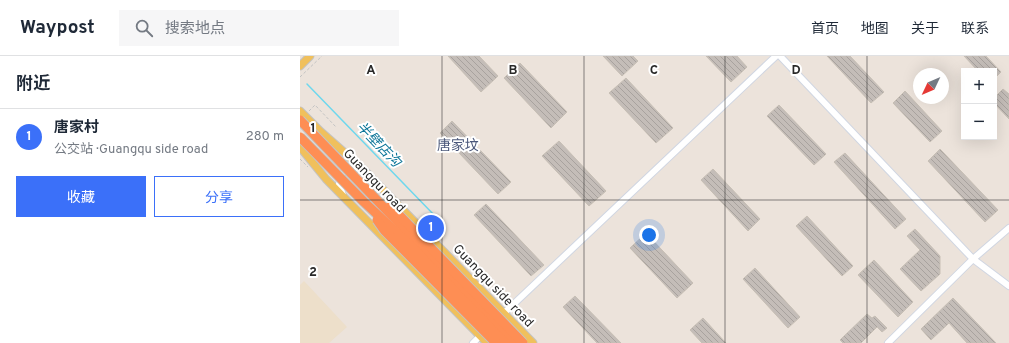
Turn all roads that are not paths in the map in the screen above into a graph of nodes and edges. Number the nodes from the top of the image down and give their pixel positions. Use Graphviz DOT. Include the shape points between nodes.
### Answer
graph roads {
  1 [pos="310,56"];
  2 [pos="776,56"];
  3 [pos="780,56"];
  4 [pos="300,66"];
  5 [pos="300,111"];
  6 [pos="300,120"];
  7 [pos="321,132"];
  8 [pos="300,137"];
  9 [pos="300,149"];
  10 [pos="363,169"];
  11 [pos="365,188"];
  12 [pos="344,197"];
  13 [pos="364,202"];
  14 [pos="1009,228"];
  15 [pos="973,259"];
  16 [pos="467,275"];
  17 [pos="1009,286"];
  18 [pos="443,298"];
  19 [pos="504,313"];
  20 [pos="480,336"];
  21 [pos="473,343"];
  22 [pos="487,343"];
  23 [pos="496,343"];
  24 [pos="505,343"];
  25 [pos="514,343"];
  26 [pos="523,343"];
  27 [pos="533,343"];
  28 [pos="888,343"];
  1 -- 4 [label="main road"];
  2 -- 19 [label="street"];
  3 -- 15 [label="street"];
  5 -- 7 [label="main road, Guangqu side road"];
  6 -- 11 [label="highway, Guangqu road, bridge"];
  7 -- 9 [label="street"];
  7 -- 10 [label="main road, Guangqu side road"];
  8 -- 13 [label="highway, Guangqu road, bridge"];
  9 -- 12 [label="main road"];
  10 -- 12 [label="street" via="352,167 342,173 339,184"];
  10 -- 16 [label="main road, Guangqu side road"];
  11 -- 25 [label="highway, Guangqu road, bridge"];
  11 -- 26 [label="highway, bridge" via="399,215"];
  12 -- 18 [label="main road"];
  13 -- 23 [label="highway, bridge" via="384,230"];
  13 -- 24 [label="highway, Guangqu road, bridge" via="410,245"];
  14 -- 15 [label="street"];
  15 -- 17 [label="street"];
  15 -- 28 [label="street"];
  16 -- 18 [label="street" via="468,289 464,296"];
  16 -- 19 [label="main road, Guangqu side road"];
  18 -- 20 [label="main road"];
  19 -- 20 [label="street"];
  19 -- 27 [label="main road, Guangqu side road"];
  20 -- 21 [label="street"];
  20 -- 22 [label="main road"];
}
